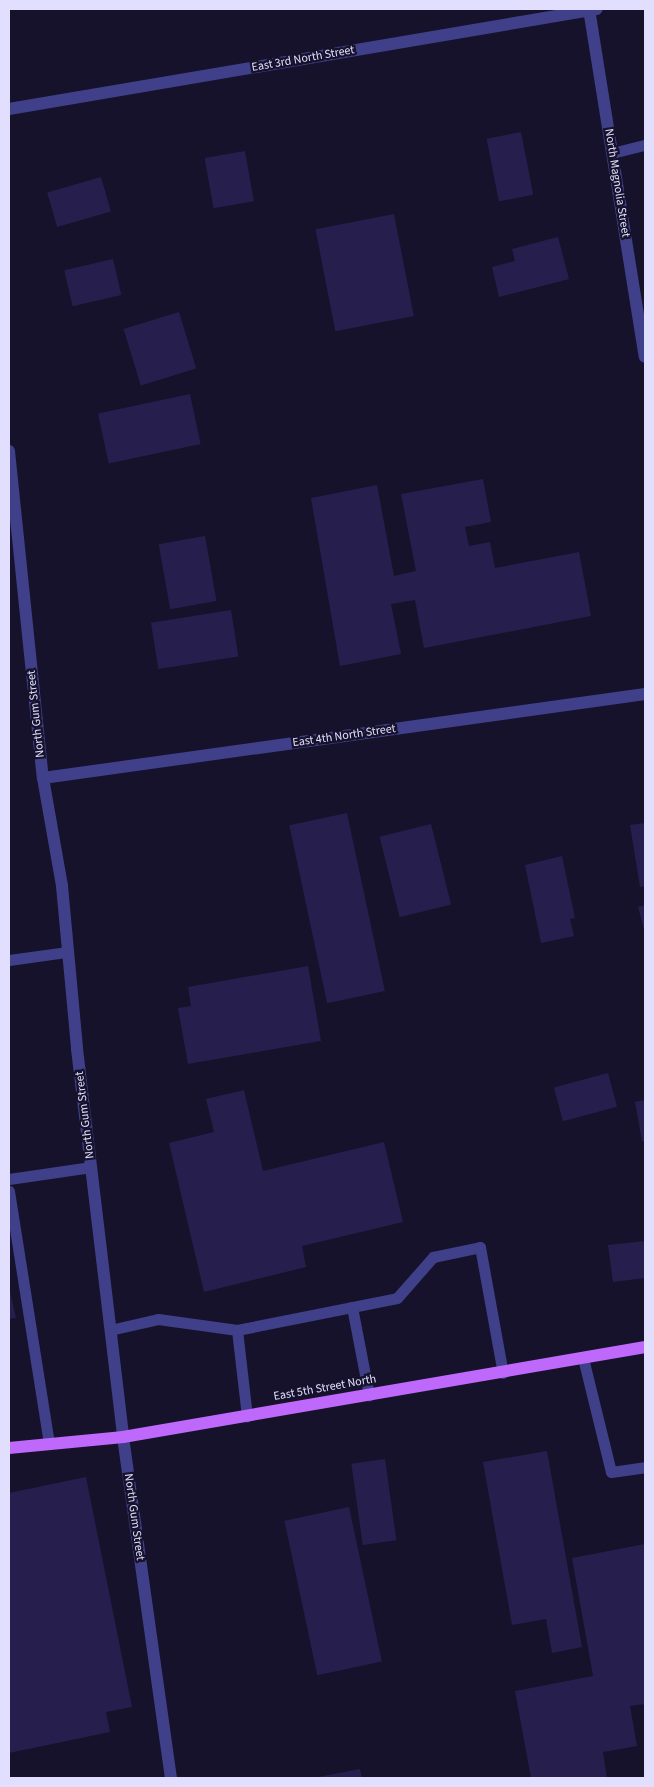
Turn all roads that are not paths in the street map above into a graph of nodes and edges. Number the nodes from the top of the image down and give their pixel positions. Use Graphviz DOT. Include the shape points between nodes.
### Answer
graph roads {
  1 [pos="591,9"];
  2 [pos="9,108"];
  3 [pos="645,145"];
  4 [pos="612,153"];
  5 [pos="642,315"];
  6 [pos="645,357"];
  7 [pos="9,451"];
  8 [pos="645,694"];
  9 [pos="43,778"];
  10 [pos="67,952"];
  11 [pos="9,960"];
  12 [pos="91,1167"];
  13 [pos="9,1179"];
  14 [pos="9,1191"];
  15 [pos="352,1307"];
  16 [pos="110,1330"];
  17 [pos="237,1330"];
  18 [pos="645,1347"];
  19 [pos="583,1358"];
  20 [pos="503,1373"];
  21 [pos="369,1395"];
  22 [pos="247,1416"];
  23 [pos="123,1437"];
  24 [pos="49,1444"];
  25 [pos="9,1448"];
  26 [pos="645,1467"];
  27 [pos="171,1778"];
  1 -- 2 [label="street, East 3rd North Street"];
  1 -- 4 [label="street, North Magnolia Street"];
  3 -- 4 [label="lane"];
  4 -- 5 [label="street, North Magnolia Street"];
  5 -- 6 [label="street, North Magnolia Street"];
  7 -- 9 [label="street, North Gum Street"];
  8 -- 9 [label="street, East 4th North Street"];
  9 -- 10 [label="street, North Gum Street" via="62,886"];
  10 -- 11 [label="lane"];
  10 -- 12 [label="street, North Gum Street"];
  12 -- 13 [label="lane"];
  12 -- 16 [label="street, North Gum Street"];
  14 -- 24 [label="lane"];
  15 -- 17 [label="lane"];
  15 -- 20 [label="lane" via="397,1298 433,1257 480,1247"];
  15 -- 21 [label="lane"];
  16 -- 17 [label="lane" via="158,1319"];
  16 -- 23 [label="street, North Gum Street"];
  17 -- 22 [label="lane"];
  18 -- 19 [label="main road, East 5th Street North"];
  19 -- 20 [label="main road, East 5th Street North"];
  19 -- 26 [label="lane" via="611,1472"];
  20 -- 21 [label="main road, East 5th Street North"];
  21 -- 22 [label="main road, East 5th Street North"];
  22 -- 23 [label="main road, East 5th Street North"];
  23 -- 24 [label="main road, East 5th Street North"];
  23 -- 27 [label="street, North Gum Street"];
  24 -- 25 [label="main road, East 5th Street North"];
}
